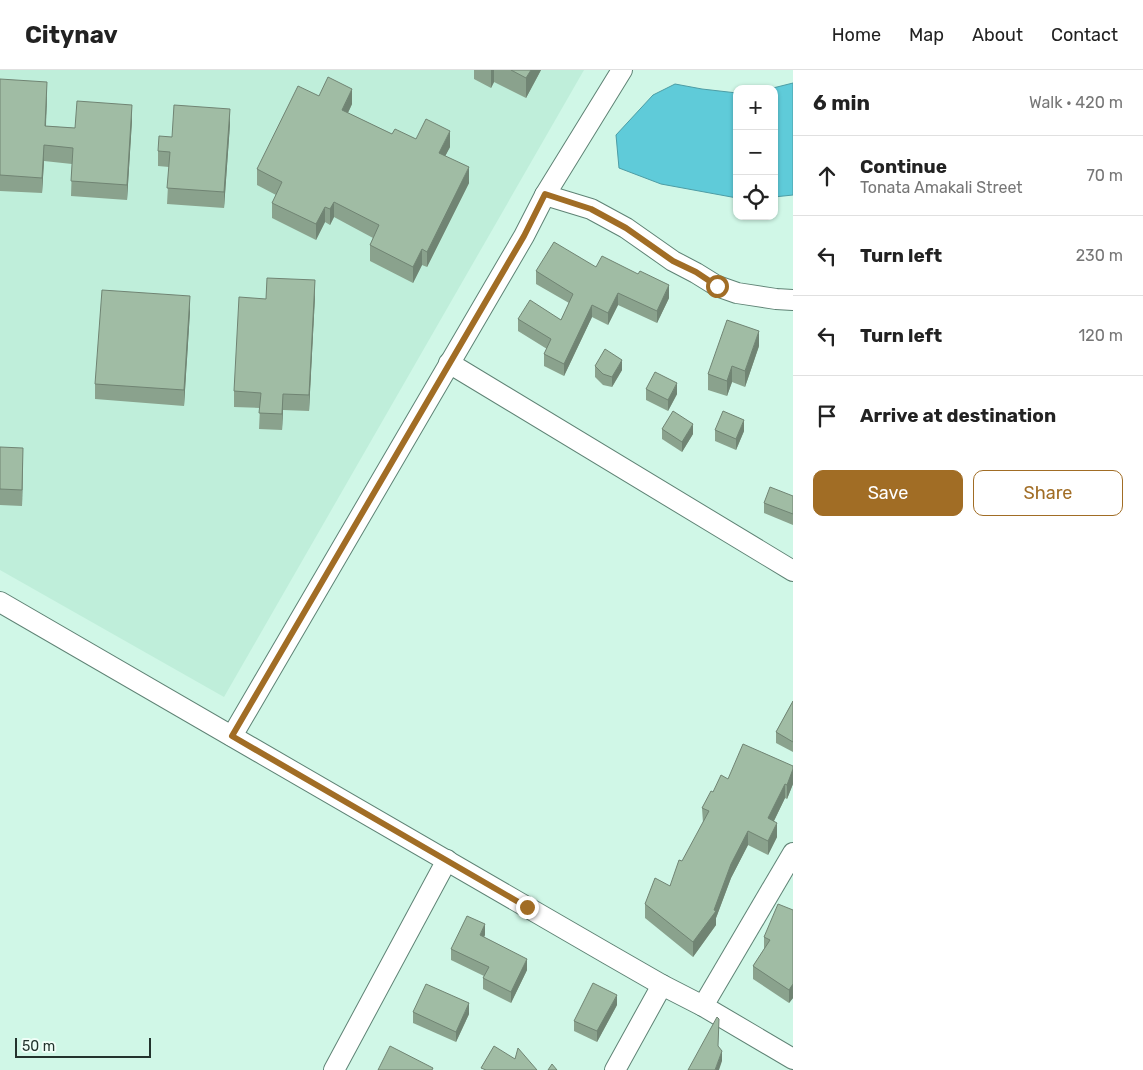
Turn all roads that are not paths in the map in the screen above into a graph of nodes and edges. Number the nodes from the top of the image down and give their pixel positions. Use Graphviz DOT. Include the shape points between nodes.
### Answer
graph roads {
  1 [pos="622,70"];
  2 [pos="545,194"];
  3 [pos="793,300"];
  4 [pos="449,363"];
  5 [pos="793,571"];
  6 [pos="0,602"];
  7 [pos="232,736"];
  8 [pos="793,853"];
  9 [pos="447,860"];
  10 [pos="662,985"];
  11 [pos="703,1006"];
  12 [pos="793,1059"];
  13 [pos="334,1070"];
  14 [pos="615,1070"];
  1 -- 2 [label="street"];
  2 -- 3 [label="street" via="591,209 717,286 736,293"];
  2 -- 4 [label="street"];
  4 -- 5 [label="street"];
  4 -- 7 [label="street"];
  6 -- 7 [label="street"];
  7 -- 9 [label="street"];
  8 -- 11 [label="street"];
  9 -- 10 [label="street"];
  9 -- 13 [label="street"];
  10 -- 11 [label="street"];
  10 -- 14 [label="street"];
  11 -- 12 [label="street"];
}
